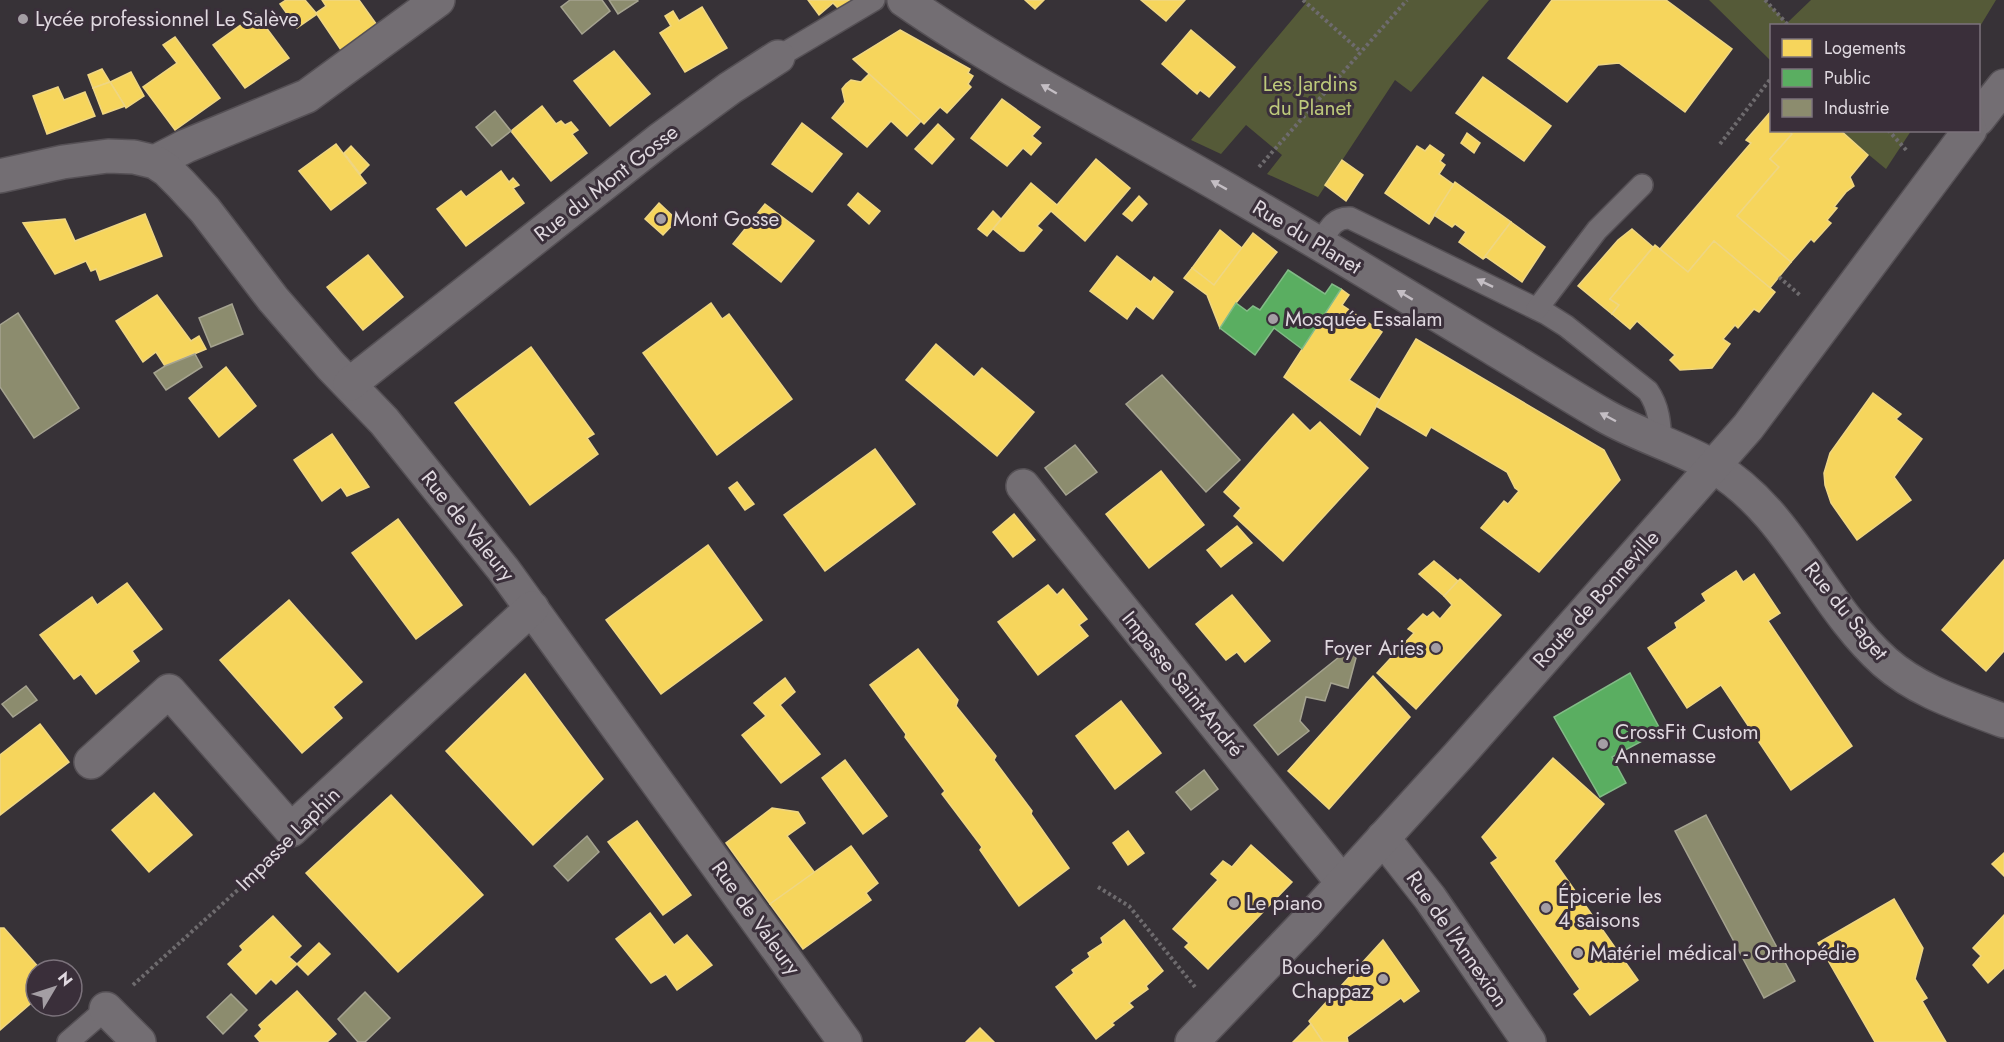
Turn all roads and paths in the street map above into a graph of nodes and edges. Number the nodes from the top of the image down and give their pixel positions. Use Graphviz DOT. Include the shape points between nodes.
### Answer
graph roads {
  1 [pos="438,0"];
  2 [pos="874,0"];
  3 [pos="904,0"];
  4 [pos="1303,0"];
  5 [pos="1407,0"];
  6 [pos="1765,0"];
  7 [pos="1787,24"];
  8 [pos="1361,52"];
  9 [pos="778,57"];
  10 [pos="1770,80"];
  11 [pos="2004,86"];
  12 [pos="1980,116"];
  13 [pos="1890,132"];
  14 [pos="1969,132"];
  15 [pos="1720,144"];
  16 [pos="1902,145"];
  17 [pos="155,162"];
  18 [pos="0,176"];
  19 [pos="1642,185"];
  20 [pos="1235,194"];
  21 [pos="1320,244"];
  22 [pos="1537,309"];
  23 [pos="350,384"];
  24 [pos="1661,442"];
  25 [pos="1713,467"];
  26 [pos="1023,486"];
  27 [pos="532,608"];
  28 [pos="2004,722"];
  29 [pos="91,762"];
  30 [pos="291,830"];
  31 [pos="1383,838"];
  32 [pos="1342,882"];
  33 [pos="1098,887"];
  34 [pos="106,1009"];
  35 [pos="1218,1015"];
  36 [pos="69,1042"];
  37 [pos="139,1042"];
  38 [pos="845,1042"];
  39 [pos="1192,1042"];
  40 [pos="1529,1042"];
  1 -- 17 [label="street" via="307,96"];
  2 -- 9 [label="lane, Rue du Mont Gosse"];
  20 -- 3 [label="street, Rue du Planet, one-way" via="996,58"];
  4 -- 8 [label="path"];
  5 -- 8 [label="path"];
  6 -- 7 [label="path"];
  8 -- 20 [label="path"];
  9 -- 23 [label="street, Rue du Mont Gosse" via="662,138"];
  10 -- 15 [label="path"];
  11 -- 12 [label="street"];
  13 -- 16 [label="path"];
  14 -- 25 [label="street, Route de Bonneville" via="1748,427"];
  17 -- 18 [label="street, Rue de Valeury" via="108,156"];
  17 -- 23 [label="street, Rue de Valeury" via="205,210 273,299"];
  19 -- 22 [label="lane" via="1598,230"];
  20 -- 21 [label="street, Rue du Planet"];
  22 -- 21 [label="lane, one-way" via="1350,218 1343,217 1331,224"];
  24 -- 21 [label="street, Rue du Planet, one-way" via="1608,417"];
  22 -- 24 [label="lane" via="1648,391 1659,416"];
  23 -- 27 [label="street, Rue de Valeury" via="384,421"];
  24 -- 25 [label="street, Rue du Planet"];
  25 -- 28 [label="street, Rue du Saget" via="1767,510 1844,614 1887,664 1928,691"];
  25 -- 31 [label="street, Route de Bonneville"];
  26 -- 32 [label="street, Impasse Saint-André"];
  27 -- 30 [label="street, Impasse Laphin"];
  27 -- 38 [label="street, Rue de Valeury"];
  29 -- 30 [label="street" via="169,691"];
  30 -- 34 [label="path, Impasse Laphin" via="289,844"];
  31 -- 32 [label="street, Route de Bonneville"];
  31 -- 40 [label="street, Rue de l'Annexion" via="1430,898"];
  32 -- 35 [label="street, Route de Bonneville"];
  33 -- 35 [label="path" via="1129,906"];
  34 -- 36 [label="lane"];
  34 -- 37 [label="street"];
  35 -- 39 [label="street, Route de Bonneville"];
}
